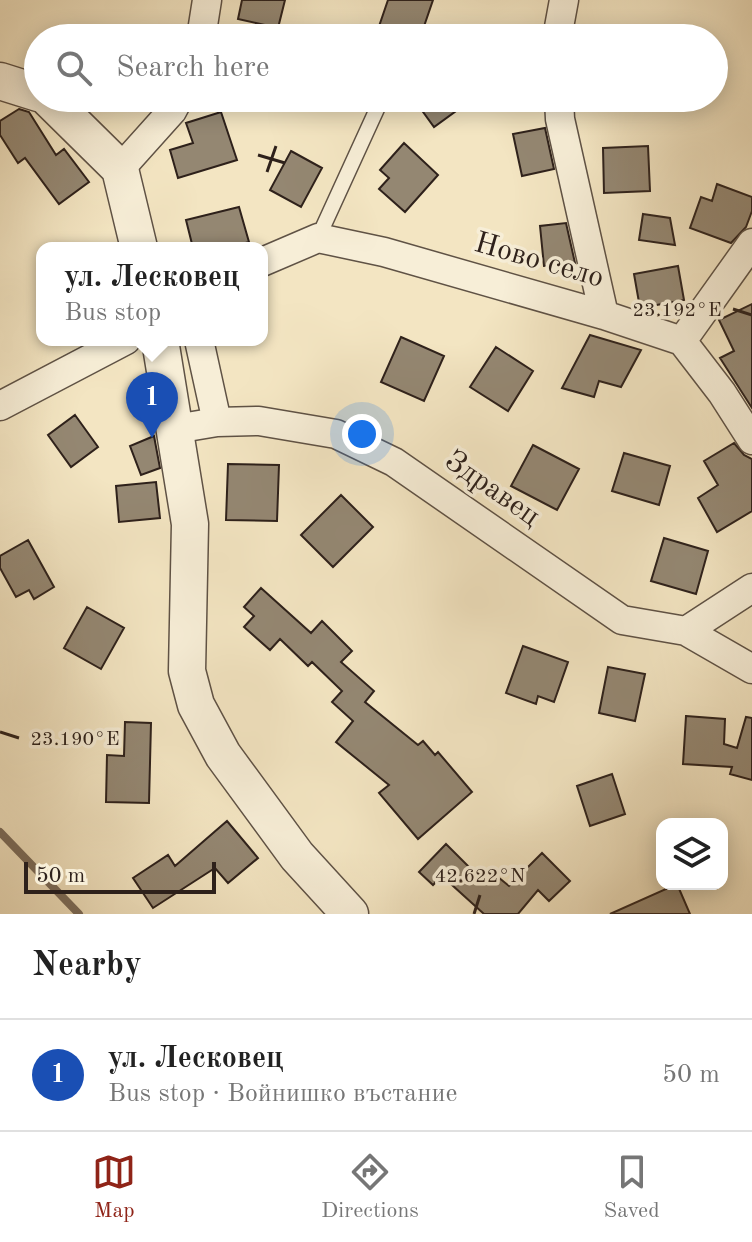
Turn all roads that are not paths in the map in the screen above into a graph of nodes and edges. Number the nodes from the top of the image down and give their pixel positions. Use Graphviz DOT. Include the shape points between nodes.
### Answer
graph roads {
  1 [pos="207,0"];
  2 [pos="564,0"];
  3 [pos="203,24"];
  4 [pos="560,24"];
  5 [pos="0,81"];
  6 [pos="24,89"];
  7 [pos="62,112"];
  8 [pos="171,112"];
  9 [pos="376,112"];
  10 [pos="560,112"];
  11 [pos="120,169"];
  12 [pos="318,238"];
  13 [pos="138,242"];
  14 [pos="752,243"];
  15 [pos="268,259"];
  16 [pos="604,315"];
  17 [pos="682,341"];
  18 [pos="115,346"];
  19 [pos="161,346"];
  20 [pos="200,346"];
  21 [pos="0,406"];
  22 [pos="217,422"];
  23 [pos="175,429"];
  24 [pos="752,440"];
  25 [pos="752,588"];
  26 [pos="686,631"];
  27 [pos="752,669"];
  28 [pos="350,914"];
  1 -- 3 [label="street"];
  2 -- 4 [label="street"];
  5 -- 6 [label="street"];
  7 -- 11 [label="street"];
  8 -- 11 [label="street"];
  9 -- 12 [label="lane"];
  10 -- 16 [label="street"];
  11 -- 13 [label="street"];
  12 -- 15 [label="street"];
  12 -- 16 [label="street, Ново село"];
  14 -- 17 [label="street"];
  16 -- 17 [label="street, Ново село"];
  17 -- 24 [label="street"];
  18 -- 21 [label="street"];
  19 -- 23 [label="street"];
  20 -- 22 [label="street"];
  22 -- 23 [label="street, Здравец"];
  22 -- 26 [label="street, Здравец" via="259,421 336,434 394,462 622,620"];
  23 -- 28 [label="street" via="190,524 187,671 196,705 223,755 297,856"];
  25 -- 26 [label="street"];
  26 -- 27 [label="street, Здравец"];
}
